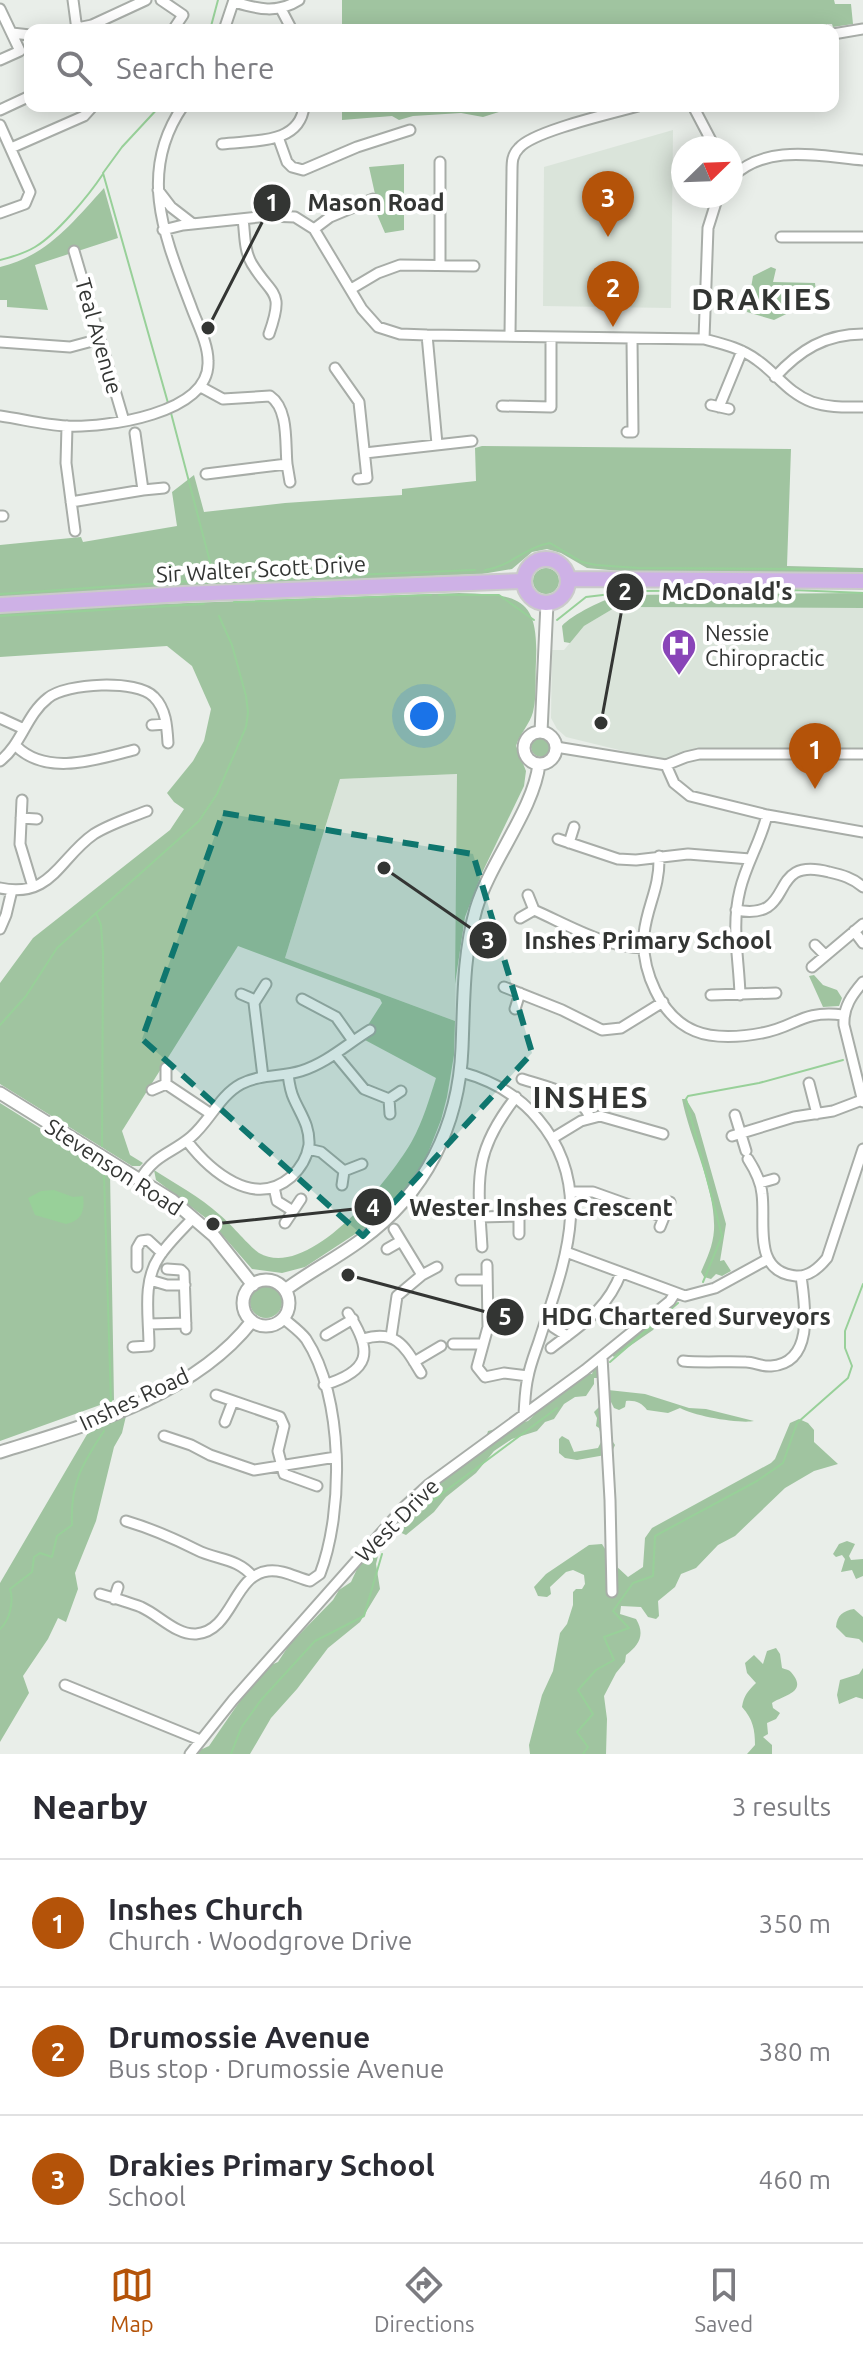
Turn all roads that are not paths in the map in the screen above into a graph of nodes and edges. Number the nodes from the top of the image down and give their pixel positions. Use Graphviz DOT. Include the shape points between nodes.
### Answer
graph roads {
  1 [pos="73,0"];
  2 [pos="146,0"];
  3 [pos="161,0"];
  4 [pos="299,0"];
  5 [pos="234,1"];
  6 [pos="0,9"];
  7 [pos="281,9"];
  8 [pos="76,24"];
  9 [pos="94,24"];
  10 [pos="177,24"];
  11 [pos="226,24"];
  12 [pos="289,24"];
  13 [pos="863,29"];
  14 [pos="12,33"];
  15 [pos="839,33"];
  16 [pos="24,34"];
  17 [pos="24,49"];
  18 [pos="20,51"];
  19 [pos="0,60"];
  20 [pos="24,99"];
  21 [pos="0,110"];
  22 [pos="88,112"];
  23 [pos="179,112"];
  24 [pos="302,112"];
  25 [pos="618,112"];
  26 [pos="696,112"];
  27 [pos="0,125"];
  28 [pos="237,128"];
  29 [pos="410,130"];
  30 [pos="709,136"];
  31 [pos="278,137"];
  32 [pos="239,142"];
  33 [pos="222,144"];
  34 [pos="11,148"];
  35 [pos="863,160"];
  36 [pos="444,168"];
  37 [pos="743,168"];
  38 [pos="157,189"];
  39 [pos="373,199"];
  40 [pos="714,208"];
  41 [pos="0,213"];
  42 [pos="243,219"];
  43 [pos="193,224"];
  44 [pos="314,229"];
  45 [pos="163,230"];
  46 [pos="788,234"];
  47 [pos="863,237"];
  48 [pos="74,251"];
  49 [pos="440,265"];
  50 [pos="468,269"];
  51 [pos="80,270"];
  52 [pos="68,274"];
  53 [pos="351,289"];
  54 [pos="274,328"];
  55 [pos="863,334"];
  56 [pos="427,335"];
  57 [pos="510,335"];
  58 [pos="551,338"];
  59 [pos="100,339"];
  60 [pos="632,339"];
  61 [pos="704,339"];
  62 [pos="0,342"];
  63 [pos="742,351"];
  64 [pos="342,372"];
  65 [pos="775,377"];
  66 [pos="201,387"];
  67 [pos="509,403"];
  68 [pos="720,407"];
  69 [pos="863,407"];
  70 [pos="0,416"];
  71 [pos="124,421"];
  72 [pos="67,426"];
  73 [pos="627,432"];
  74 [pos="135,433"];
  75 [pos="437,444"];
  76 [pos="466,445"];
  77 [pos="365,453"];
  78 [pos="287,464"];
  79 [pos="214,476"];
  80 [pos="358,479"];
  81 [pos="290,482"];
  82 [pos="164,488"];
  83 [pos="143,490"];
  84 [pos="71,502"];
  85 [pos="75,531"];
  86 [pos="568,579"];
  87 [pos="524,581"];
  88 [pos="863,581"];
  89 [pos="547,603"];
  90 [pos="0,605"];
  91 [pos="0,718"];
  92 [pos="166,724"];
  93 [pos="152,725"];
  94 [pos="24,729"];
  95 [pos="541,732"];
  96 [pos="168,743"];
  97 [pos="16,746"];
  98 [pos="556,747"];
  99 [pos="134,750"];
  100 [pos="863,754"];
  101 [pos="0,761"];
  102 [pos="539,764"];
  103 [pos="666,765"];
  104 [pos="22,800"];
  105 [pos="126,804"];
  106 [pos="147,811"];
  107 [pos="767,815"];
  108 [pos="131,817"];
  109 [pos="21,818"];
  110 [pos="37,819"];
  111 [pos="574,827"];
  112 [pos="863,832"];
  113 [pos="558,839"];
  114 [pos="569,843"];
  115 [pos="659,856"];
  116 [pos="750,859"];
  117 [pos="33,887"];
  118 [pos="863,887"];
  119 [pos="0,888"];
  120 [pos="12,890"];
  121 [pos="528,895"];
  122 [pos="534,910"];
  123 [pos="736,910"];
  124 [pos="520,918"];
  125 [pos="863,924"];
  126 [pos="0,929"];
  127 [pos="854,931"];
  128 [pos="863,943"];
  129 [pos="815,945"];
  130 [pos="644,948"];
  131 [pos="825,955"];
  132 [pos="812,967"];
  133 [pos="863,982"];
  134 [pos="266,984"];
  135 [pos="504,987"];
  136 [pos="520,993"];
  137 [pos="776,993"];
  138 [pos="241,994"];
  139 [pos="711,995"];
  140 [pos="740,995"];
  141 [pos="324,996"];
  142 [pos="302,999"];
  143 [pos="255,1000"];
  144 [pos="663,1002"];
  145 [pos="317,1008"];
  146 [pos="515,1009"];
  147 [pos="843,1015"];
  148 [pos="370,1030"];
  149 [pos="353,1041"];
  150 [pos="335,1054"];
  151 [pos="166,1068"];
  152 [pos="461,1072"];
  153 [pos="288,1074"];
  154 [pos="263,1077"];
  155 [pos="522,1079"];
  156 [pos="809,1083"];
  157 [pos="166,1084"];
  158 [pos="538,1084"];
  159 [pos="152,1090"];
  160 [pos="401,1091"];
  161 [pos="0,1093"];
  162 [pos="534,1095"];
  163 [pos="516,1097"];
  164 [pos="389,1099"];
  165 [pos="863,1101"];
  166 [pos="211,1114"];
  167 [pos="390,1114"];
  168 [pos="817,1114"];
  169 [pos="735,1115"];
  170 [pos="590,1117"];
  171 [pos="663,1134"];
  172 [pos="736,1134"];
  173 [pos="553,1138"];
  174 [pos="187,1141"];
  175 [pos="308,1149"];
  176 [pos="863,1149"];
  177 [pos="362,1164"];
  178 [pos="344,1171"];
  179 [pos="774,1179"];
  180 [pos="140,1180"];
  181 [pos="760,1183"];
  182 [pos="342,1185"];
  183 [pos="274,1187"];
  184 [pos="571,1192"];
  185 [pos="301,1199"];
  186 [pos="670,1202"];
  187 [pos="293,1211"];
  188 [pos="480,1217"];
  189 [pos="193,1218"];
  190 [pos="285,1223"];
  191 [pos="394,1229"];
  192 [pos="519,1234"];
  193 [pos="401,1241"];
  194 [pos="482,1247"];
  195 [pos="387,1249"];
  196 [pos="566,1252"];
  197 [pos="162,1253"];
  198 [pos="768,1259"];
  199 [pos="487,1265"];
  200 [pos="137,1267"];
  201 [pos="437,1267"];
  202 [pos="167,1269"];
  203 [pos="621,1273"];
  204 [pos="422,1275"];
  205 [pos="801,1276"];
  206 [pos="150,1280"];
  207 [pos="461,1280"];
  208 [pos="487,1280"];
  209 [pos="185,1285"];
  210 [pos="253,1285"];
  211 [pos="285,1290"];
  212 [pos="677,1294"];
  213 [pos="283,1318"];
  214 [pos="252,1321"];
  215 [pos="149,1324"];
  216 [pos="553,1327"];
  217 [pos="326,1335"];
  218 [pos="567,1336"];
  219 [pos="391,1337"];
  220 [pos="363,1339"];
  221 [pos="453,1344"];
  222 [pos="483,1344"];
  223 [pos="441,1346"];
  224 [pos="133,1347"];
  225 [pos="551,1348"];
  226 [pos="711,1349"];
  227 [pos="602,1357"];
  228 [pos="683,1361"];
  229 [pos="414,1362"];
  230 [pos="710,1363"];
  231 [pos="421,1373"];
  232 [pos="528,1376"];
  233 [pos="324,1385"];
  234 [pos="216,1395"];
  235 [pos="233,1401"];
  236 [pos="524,1414"];
  237 [pos="225,1422"];
  238 [pos="164,1436"];
  239 [pos="179,1441"];
  240 [pos="0,1452"];
  241 [pos="175,1452"];
  242 [pos="336,1457"];
  243 [pos="281,1465"];
  244 [pos="317,1486"];
  245 [pos="144,1514"];
  246 [pos="126,1521"];
  247 [pos="140,1525"];
  248 [pos="253,1577"];
  249 [pos="118,1587"];
  250 [pos="612,1592"];
  251 [pos="100,1594"];
  252 [pos="114,1599"];
  253 [pos="65,1685"];
  254 [pos="200,1740"];
  255 [pos="190,1754"];
  1 -- 8 [label="street"];
  2 -- 9 [label="street"];
  3 -- 10 [label="street" via="183,15"];
  4 -- 7 [label="street"];
  5 -- 7 [label="street"];
  5 -- 11 [label="street"];
  6 -- 14 [label="street"];
  7 -- 12 [label="street"];
  13 -- 15 [label="street"];
  14 -- 16 [label="street"];
  14 -- 18 [label="street"];
  17 -- 18 [label="street"];
  18 -- 19 [label="street"];
  20 -- 21 [label="street"];
  22 -- 34 [label="street"];
  23 -- 38 [label="street" via="164,146"];
  24 -- 31 [label="street" via="299,125"];
  25 -- 57 [label="street" via="536,136 512,159"];
  26 -- 30 [label="street"];
  27 -- 34 [label="street"];
  28 -- 32 [label="street"];
  29 -- 31 [label="street" via="388,131 303,170 287,162"];
  31 -- 32 [label="street"];
  32 -- 33 [label="street"];
  34 -- 41 [label="street" via="30,197 22,206"];
  35 -- 37 [label="street" via="775,155"];
  36 -- 49 [label="street"];
  38 -- 43 [label="street"];
  38 -- 45 [label="street"];
  39 -- 44 [label="street"];
  40 -- 61 [label="street" via="708,228"];
  42 -- 43 [label="street"];
  42 -- 44 [label="street" via="283,215"];
  42 -- 54 [label="street" via="247,253 276,297"];
  43 -- 45 [label="street"];
  44 -- 53 [label="street"];
  45 -- 66 [label="street" via="206,349 208,372"];
  46 -- 47 [label="street"];
  48 -- 51 [label="street, Teal Avenue"];
  49 -- 50 [label="street"];
  49 -- 53 [label="street" via="400,265"];
  51 -- 52 [label="street"];
  51 -- 59 [label="street, Teal Avenue"];
  53 -- 56 [label="street" via="378,327"];
  55 -- 65 [label="street" via="812,345"];
  56 -- 57 [label="street"];
  56 -- 75 [label="street"];
  57 -- 58 [label="street"];
  58 -- 60 [label="street"];
  58 -- 67 [label="street" via="556,407"];
  59 -- 62 [label="street" via="70,347"];
  59 -- 71 [label="street, Teal Avenue"];
  60 -- 61 [label="street"];
  60 -- 73 [label="street" via="633,432"];
  61 -- 63 [label="street"];
  63 -- 65 [label="street"];
  63 -- 68 [label="street"];
  64 -- 77 [label="street" via="359,402"];
  65 -- 69 [label="street" via="813,402"];
  66 -- 71 [label="street" via="181,403"];
  66 -- 78 [label="street" via="223,399 274,398 282,409"];
  70 -- 72 [label="street"];
  71 -- 72 [label="street"];
  72 -- 84 [label="street"];
  74 -- 83 [label="street"];
  75 -- 76 [label="street"];
  75 -- 77 [label="street"];
  77 -- 80 [label="street" via="367,478"];
  78 -- 79 [label="street"];
  78 -- 81 [label="street"];
  82 -- 83 [label="street"];
  83 -- 84 [label="street"];
  84 -- 85 [label="street"];
  86 -- 87 [label="main road" via="563,567 545,559 532,563"];
  86 -- 88 [label="main road"];
  86 -- 89 [label="main road" via="565,593"];
  87 -- 89 [label="main road" via="528,595"];
  87 -- 90 [label="main road, Sir Walter Scott Drive"];
  89 -- 95 [label="street"];
  91 -- 94 [label="street"];
  92 -- 93 [label="street"];
  92 -- 94 [label="street" via="155,698 138,687 78,687 52,695"];
  92 -- 96 [label="street"];
  94 -- 97 [label="street"];
  95 -- 98 [label="street" via="553,738"];
  95 -- 102 [label="street" via="527,739 524,750"];
  97 -- 99 [label="street" via="45,761 69,763"];
  97 -- 101 [label="street"];
  98 -- 102 [label="street" via="552,760"];
  98 -- 103 [label="street"];
  100 -- 103 [label="street" via="699,754"];
  102 -- 152 [label="street" via="485,883 468,940"];
  103 -- 107 [label="street" via="674,783 690,796"];
  104 -- 109 [label="street"];
  105 -- 108 [label="street"];
  106 -- 108 [label="street"];
  107 -- 112 [label="street"];
  107 -- 116 [label="street"];
  108 -- 117 [label="street" via="95,834 51,878"];
  109 -- 110 [label="street"];
  109 -- 117 [label="street" via="21,850"];
  111 -- 114 [label="street"];
  113 -- 114 [label="street"];
  114 -- 115 [label="street" via="618,859"];
  115 -- 116 [label="street"];
  115 -- 130 [label="street"];
  116 -- 123 [label="street"];
  117 -- 120 [label="street"];
  118 -- 123 [label="street" via="843,876 801,868 785,881 768,909"];
  119 -- 120 [label="street"];
  120 -- 126 [label="street"];
  121 -- 122 [label="street"];
  122 -- 124 [label="street"];
  122 -- 130 [label="street" via="605,942"];
  123 -- 140 [label="street"];
  125 -- 127 [label="street"];
  127 -- 128 [label="street"];
  127 -- 131 [label="street"];
  129 -- 131 [label="street"];
  130 -- 144 [label="street" via="649,975"];
  131 -- 132 [label="street"];
  133 -- 147 [label="street"];
  134 -- 143 [label="street"];
  135 -- 136 [label="street"];
  136 -- 144 [label="street" via="602,1030 621,1028"];
  136 -- 146 [label="street"];
  137 -- 140 [label="street"];
  138 -- 143 [label="street"];
  139 -- 140 [label="street"];
  141 -- 145 [label="street"];
  142 -- 145 [label="street"];
  143 -- 154 [label="street"];
  144 -- 147 [label="street" via="684,1025 719,1036 764,1033 810,1014"];
  145 -- 149 [label="street" via="341,1021"];
  147 -- 165 [label="street"];
  148 -- 149 [label="street"];
  149 -- 150 [label="street"];
  150 -- 153 [label="street"];
  150 -- 164 [label="street" via="364,1089"];
  151 -- 157 [label="street"];
  152 -- 163 [label="street"];
  152 -- 211 [label="street" via="451,1120 414,1190 360,1241"];
  153 -- 154 [label="street"];
  153 -- 175 [label="street" via="307,1124"];
  154 -- 166 [label="street" via="239,1084"];
  155 -- 158 [label="street"];
  156 -- 168 [label="street"];
  157 -- 159 [label="street"];
  157 -- 166 [label="street"];
  158 -- 162 [label="street"];
  158 -- 170 [label="street" via="576,1098"];
  160 -- 164 [label="street"];
  161 -- 180 [label="street, Stevenson Road"];
  163 -- 173 [label="street"];
  163 -- 188 [label="street" via="481,1156"];
  164 -- 167 [label="street"];
  165 -- 168 [label="street"];
  166 -- 174 [label="street"];
  168 -- 172 [label="street"];
  169 -- 172 [label="street"];
  170 -- 171 [label="street"];
  170 -- 173 [label="street"];
  172 -- 181 [label="street"];
  173 -- 184 [label="street"];
  174 -- 180 [label="street" via="152,1161"];
  174 -- 183 [label="street" via="239,1186"];
  175 -- 178 [label="street" via="321,1152"];
  175 -- 183 [label="street" via="295,1173"];
  176 -- 205 [label="street" via="827,1258"];
  177 -- 178 [label="street"];
  178 -- 182 [label="street"];
  179 -- 181 [label="street"];
  180 -- 189 [label="street, Stevenson Road"];
  181 -- 198 [label="street" via="762,1245"];
  183 -- 187 [label="street" via="277,1201"];
  184 -- 186 [label="street" via="593,1192 662,1222"];
  184 -- 196 [label="street"];
  185 -- 187 [label="street"];
  187 -- 190 [label="street"];
  188 -- 192 [label="street" via="519,1216"];
  188 -- 194 [label="street"];
  189 -- 197 [label="street"];
  189 -- 210 [label="street, Stevenson Road"];
  191 -- 193 [label="street"];
  193 -- 195 [label="street"];
  193 -- 204 [label="street"];
  196 -- 203 [label="street"];
  196 -- 232 [label="street"];
  197 -- 200 [label="street" via="148,1240 141,1241"];
  197 -- 206 [label="street"];
  198 -- 205 [label="street" via="783,1273"];
  198 -- 212 [label="street" via="715,1288"];
  199 -- 208 [label="street"];
  201 -- 204 [label="street"];
  202 -- 209 [label="street" via="181,1270"];
  203 -- 212 [label="street"];
  203 -- 218 [label="street" via="601,1309"];
  204 -- 219 [label="street" via="397,1296"];
  205 -- 230 [label="street" via="806,1326 793,1355 768,1367"];
  206 -- 209 [label="street"];
  206 -- 215 [label="street"];
  207 -- 208 [label="street"];
  208 -- 222 [label="street"];
  209 -- 215 [label="street" via="186,1326"];
  210 -- 211 [label="street" via="266,1280"];
  210 -- 214 [label="street" via="244,1303"];
  211 -- 213 [label="street" via="289,1304"];
  212 -- 227 [label="street, West Drive"];
  213 -- 214 [label="street" via="265,1326"];
  213 -- 233 [label="street" via="306,1339"];
  214 -- 240 [label="street, Inshes Road" via="233,1344 167,1388 121,1410"];
  215 -- 224 [label="street" via="149,1346"];
  216 -- 218 [label="street"];
  217 -- 220 [label="street" via="351,1316"];
  218 -- 225 [label="street"];
  219 -- 220 [label="street"];
  219 -- 229 [label="street"];
  220 -- 233 [label="street" via="363,1358 356,1370"];
  221 -- 222 [label="street"];
  222 -- 232 [label="street" via="477,1367 485,1377"];
  223 -- 229 [label="street"];
  226 -- 230 [label="street"];
  227 -- 236 [label="street, West Drive"];
  227 -- 250 [label="street"];
  228 -- 230 [label="street"];
  229 -- 231 [label="street"];
  232 -- 236 [label="street"];
  233 -- 242 [label="street"];
  234 -- 235 [label="street"];
  235 -- 237 [label="street"];
  235 -- 243 [label="street" via="280,1417"];
  236 -- 254 [label="street, West Drive" via="405,1506"];
  238 -- 239 [label="street"];
  239 -- 241 [label="street"];
  239 -- 243 [label="street" via="254,1470"];
  242 -- 243 [label="street"];
  242 -- 248 [label="street" via="333,1530 320,1574 310,1581 279,1571"];
  243 -- 244 [label="street" via="287,1476"];
  245 -- 247 [label="street"];
  246 -- 247 [label="street"];
  247 -- 248 [label="street" via="240,1564"];
  248 -- 252 [label="street" via="216,1625 195,1634"];
  249 -- 252 [label="street"];
  251 -- 252 [label="street"];
  253 -- 254 [label="street"];
  254 -- 255 [label="street, West Drive"];
}
